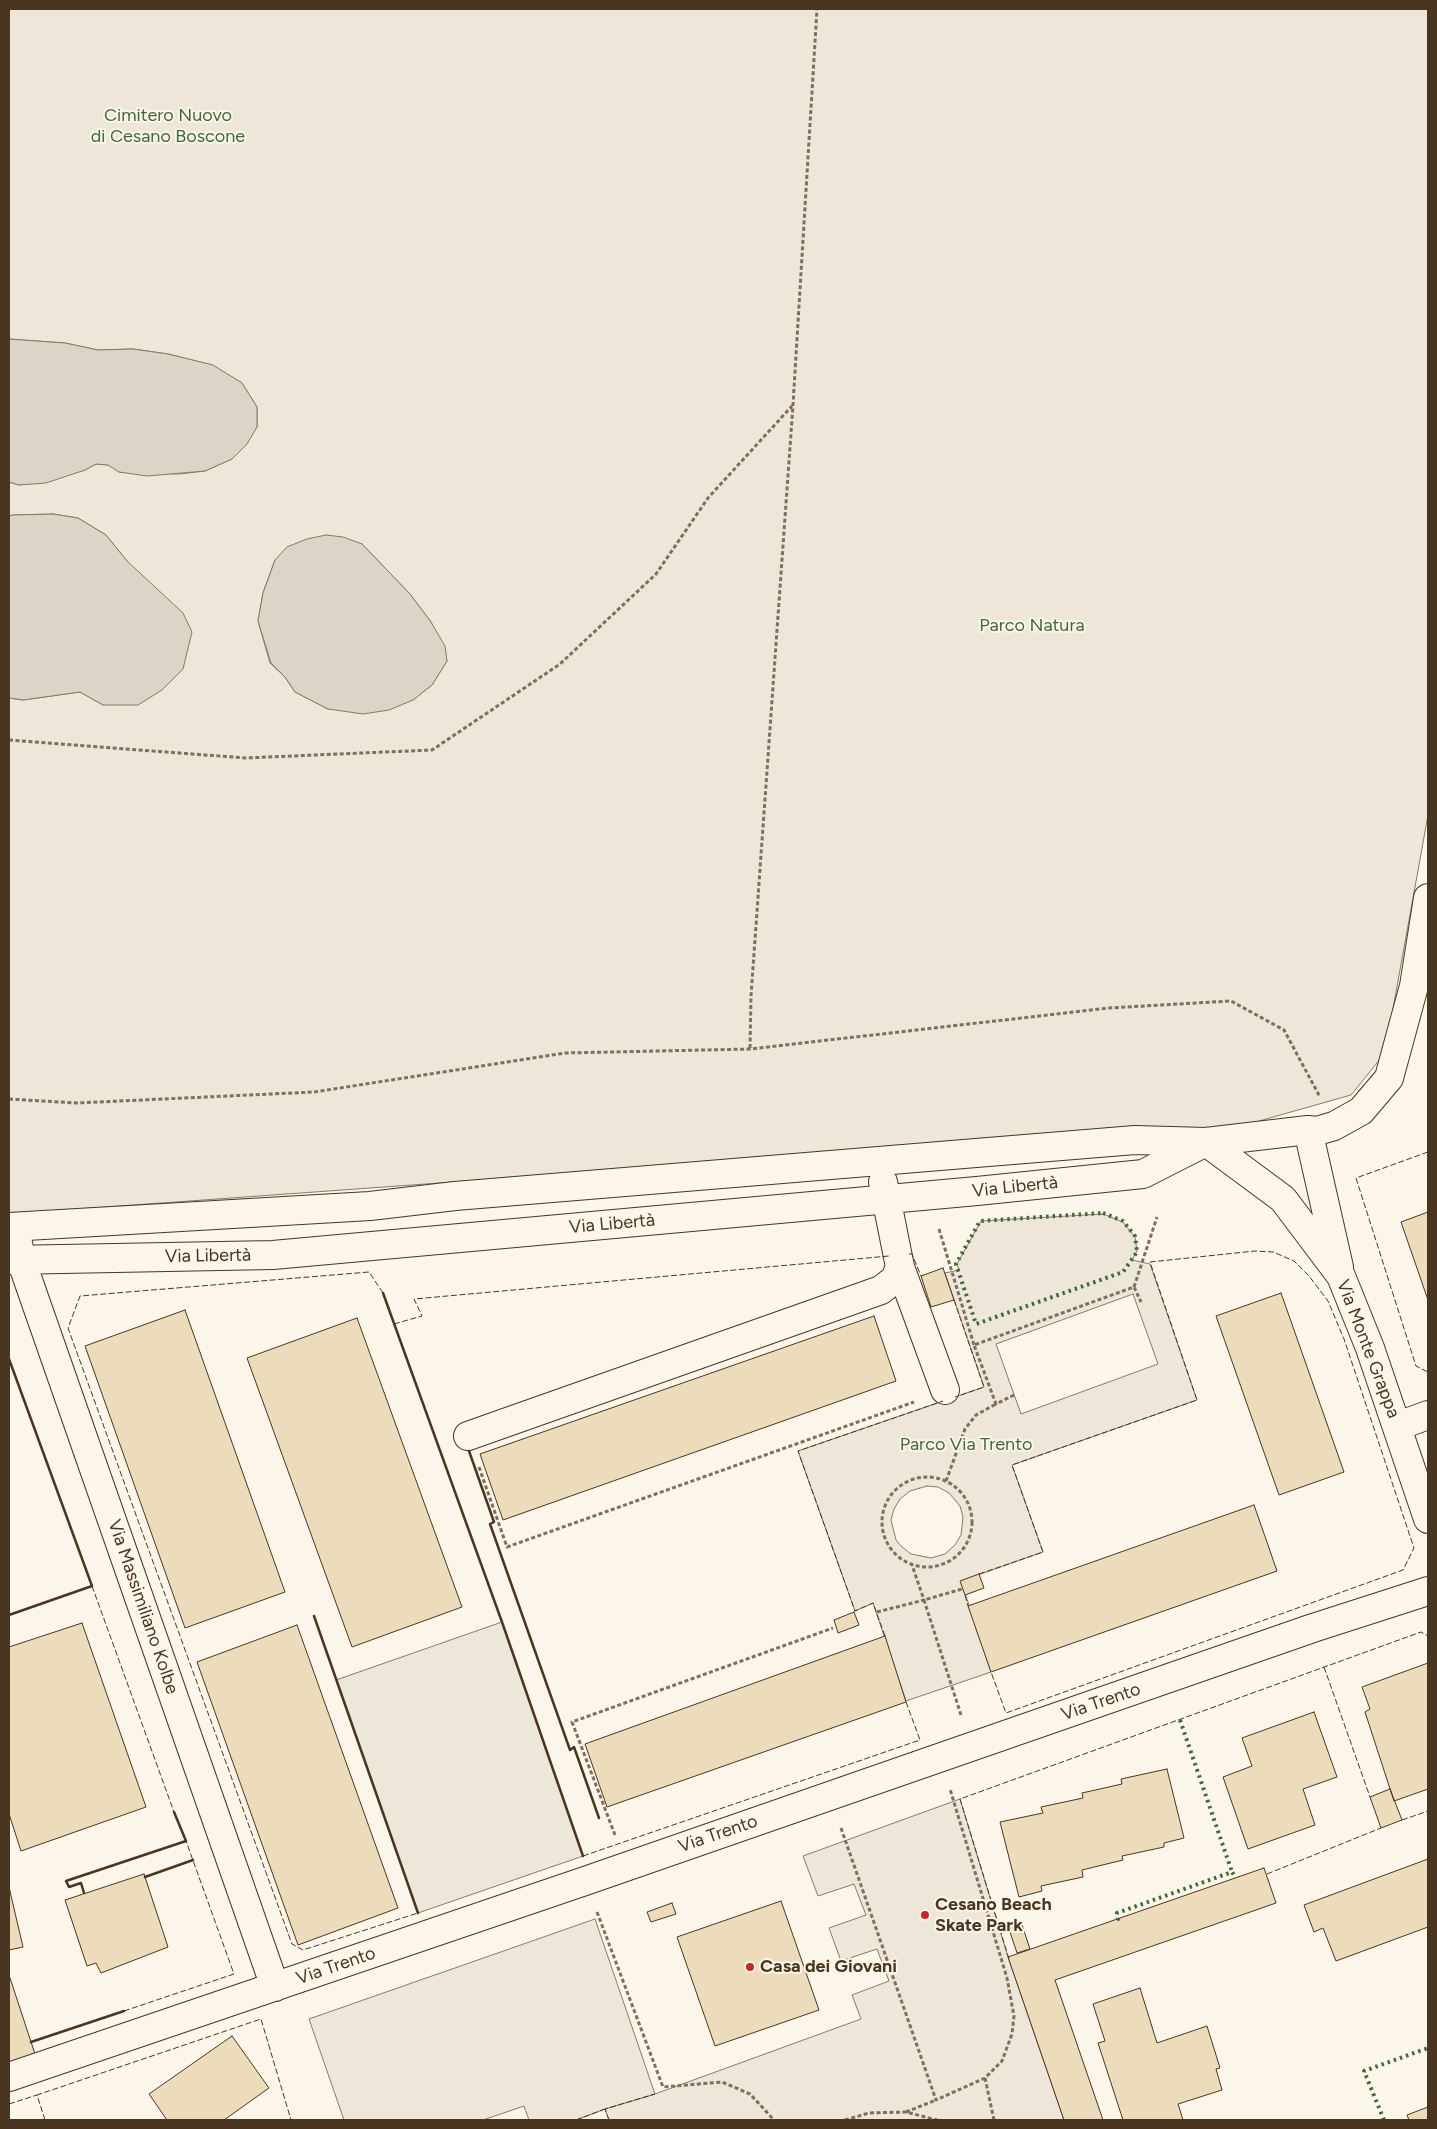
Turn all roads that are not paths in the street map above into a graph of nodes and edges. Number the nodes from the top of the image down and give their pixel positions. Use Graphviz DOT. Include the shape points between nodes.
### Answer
graph roads {
  1 [pos="1428,898"];
  2 [pos="1308,1130"];
  3 [pos="1206,1142"];
  4 [pos="879,1161"];
  5 [pos="886,1199"];
  6 [pos="12,1227"];
  7 [pos="15,1260"];
  8 [pos="900,1267"];
  9 [pos="1340,1276"];
  10 [pos="945,1390"];
  11 [pos="1428,1415"];
  12 [pos="1398,1426"];
  13 [pos="468,1436"];
  14 [pos="1428,1519"];
  15 [pos="1428,1591"];
  16 [pos="275,1987"];
  17 [pos="9,2077"];
  1 -- 2 [label="street, Via Libertà" via="1414,986 1389,1078 1361,1111 1334,1126"];
  2 -- 3 [label="street, Via Libertà"];
  2 -- 9 [label="street"];
  3 -- 4 [label="street, Via Libertà" via="1134,1140"];
  3 -- 5 [label="street, Via Libertà" via="1143,1174"];
  3 -- 9 [label="street, Via Monte Grappa" via="1283,1199"];
  4 -- 5 [label="street"];
  4 -- 6 [label="street, Via Libertà" via="370,1206"];
  5 -- 7 [label="street, Via Libertà" via="273,1255"];
  5 -- 8 [label="street"];
  6 -- 7 [label="street, Via Massimiliano Kolbe"];
  7 -- 16 [label="street, Via Massimiliano Kolbe"];
  8 -- 10 [label="street"];
  8 -- 13 [label="street" via="895,1279 881,1290"];
  9 -- 12 [label="street, Via Monte Grappa"];
  11 -- 12 [label="street"];
  12 -- 14 [label="street, Via Monte Grappa"];
  15 -- 16 [label="street, Via Trento"];
  16 -- 17 [label="street, Via Trento"];
}
